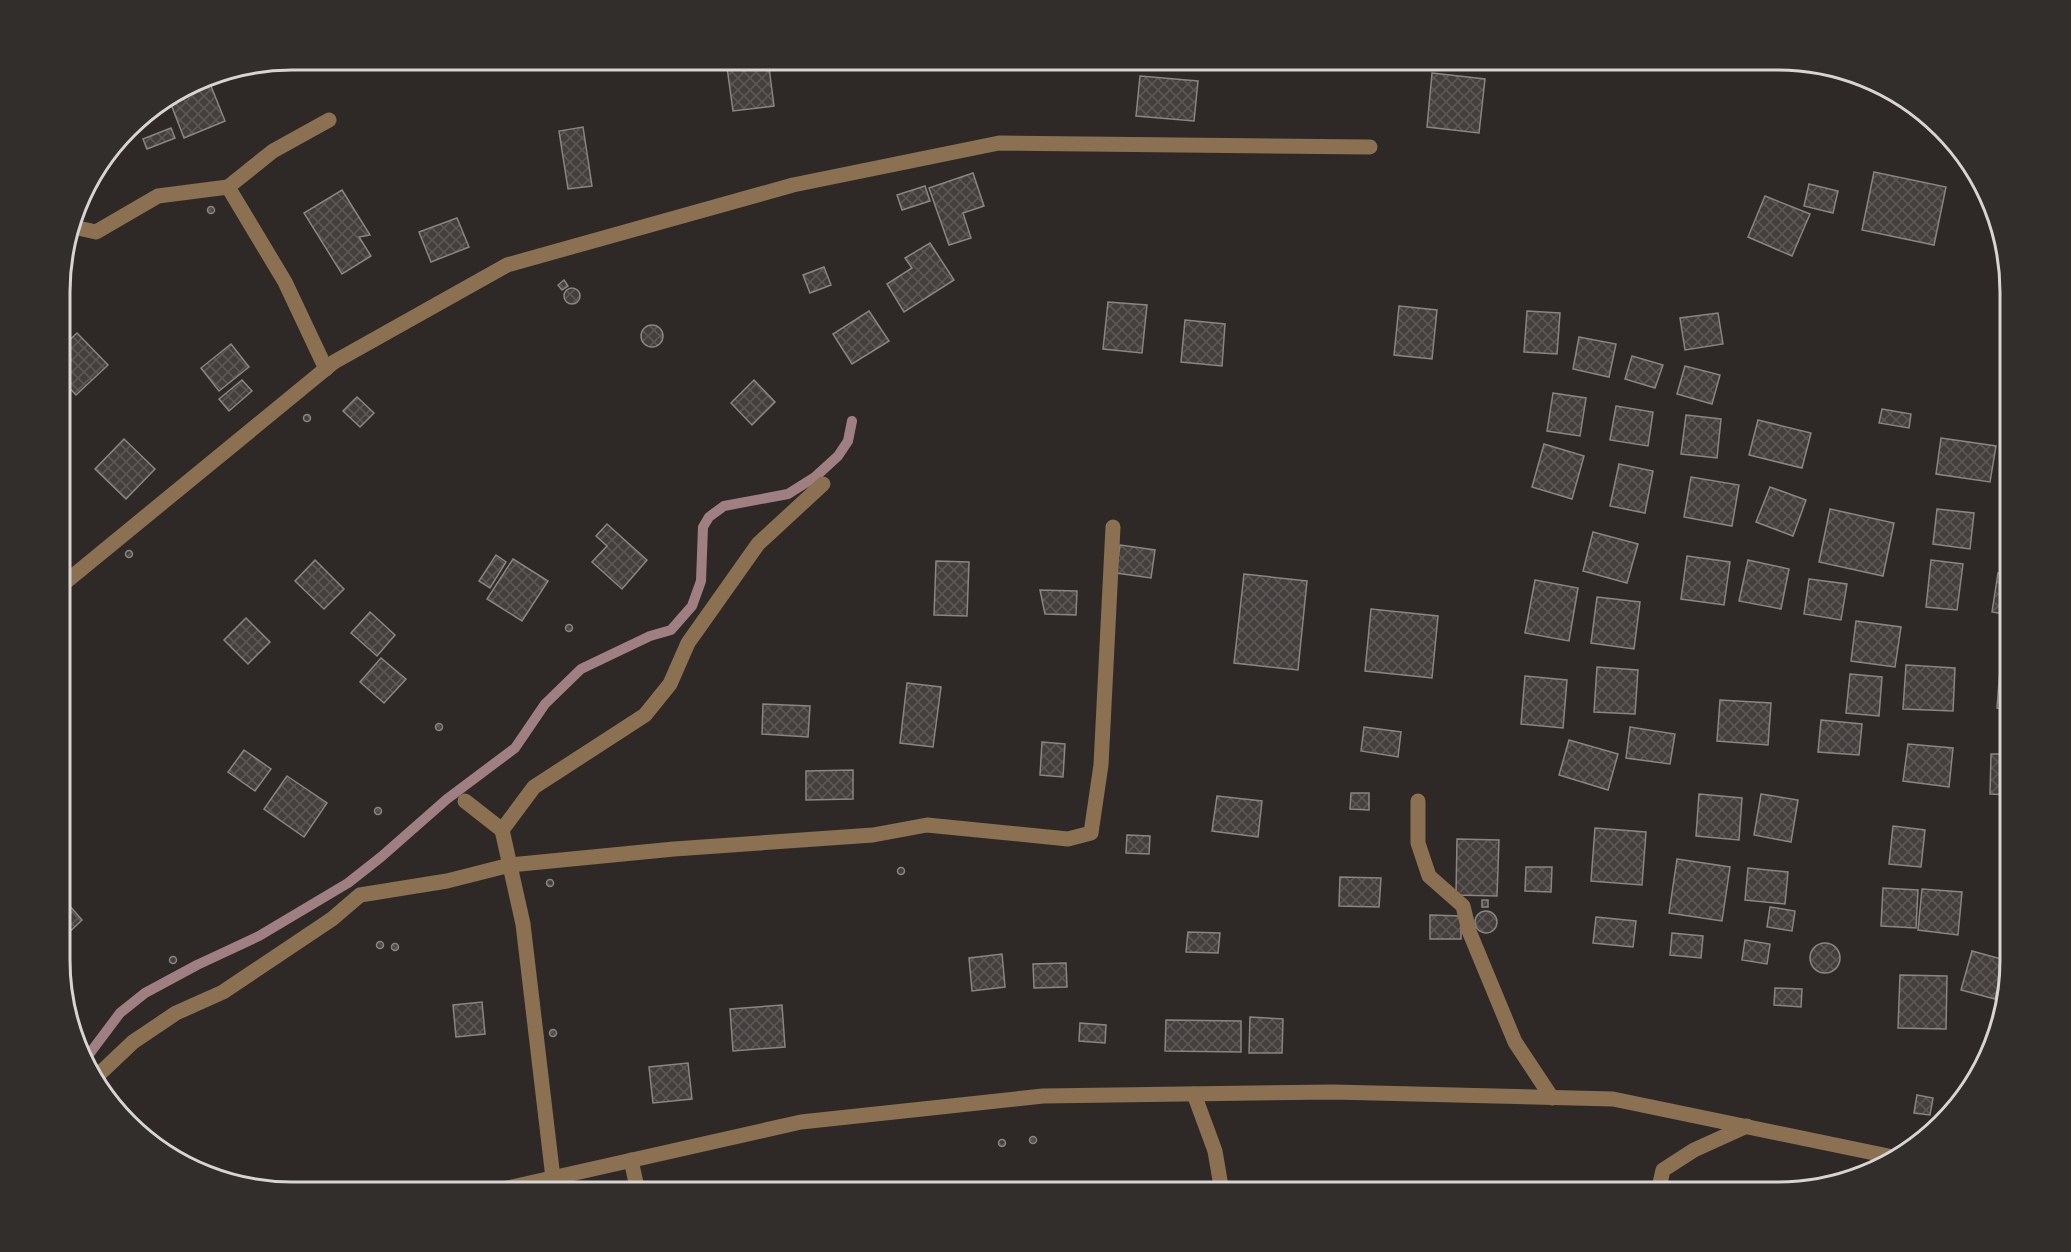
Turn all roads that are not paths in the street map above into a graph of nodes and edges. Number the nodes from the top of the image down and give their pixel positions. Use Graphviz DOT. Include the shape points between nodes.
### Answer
graph roads {
  1 [pos="329,120"];
  2 [pos="1370,147"];
  3 [pos="228,186"];
  4 [pos="80,228"];
  5 [pos="326,369"];
  6 [pos="823,484"];
  7 [pos="1113,527"];
  8 [pos="70,578"];
  9 [pos="465,801"];
  10 [pos="1418,801"];
  11 [pos="502,830"];
  12 [pos="510,865"];
  13 [pos="101,1072"];
  14 [pos="1194,1094"];
  15 [pos="1552,1098"];
  16 [pos="1747,1126"];
  17 [pos="1884,1155"];
  18 [pos="632,1160"];
  19 [pos="554,1178"];
  20 [pos="536,1182"];
  21 [pos="636,1182"];
  22 [pos="1220,1182"];
  23 [pos="1660,1182"];
  1 -- 3 [label="street" via="273,151"];
  2 -- 5 [label="street" via="999,143 793,185 507,265"];
  3 -- 4 [label="street" via="158,196 96,232"];
  3 -- 5 [label="street" via="285,282"];
  5 -- 8 [label="street"];
  6 -- 11 [label="street" via="758,544 688,643 670,684 645,715 534,787"];
  7 -- 12 [label="street" via="1101,765 1091,833 1068,839 927,825 873,836"];
  9 -- 11 [label="street"];
  10 -- 15 [label="street" via="1418,843 1430,876 1463,906 1469,931 1515,1042"];
  11 -- 12 [label="street"];
  12 -- 13 [label="street" via="447,881 360,895 332,919 223,993 176,1013 133,1042"];
  12 -- 19 [label="street" via="523,924"];
  14 -- 15 [label="street" via="1333,1092"];
  14 -- 18 [label="street" via="1043,1096 801,1122"];
  14 -- 22 [label="street" via="1215,1151"];
  15 -- 16 [label="street" via="1613,1099"];
  16 -- 17 [label="street"];
  16 -- 23 [label="street" via="1694,1150 1663,1170"];
  18 -- 19 [label="street"];
  18 -- 21 [label="street"];
  19 -- 20 [label="street"];
}
